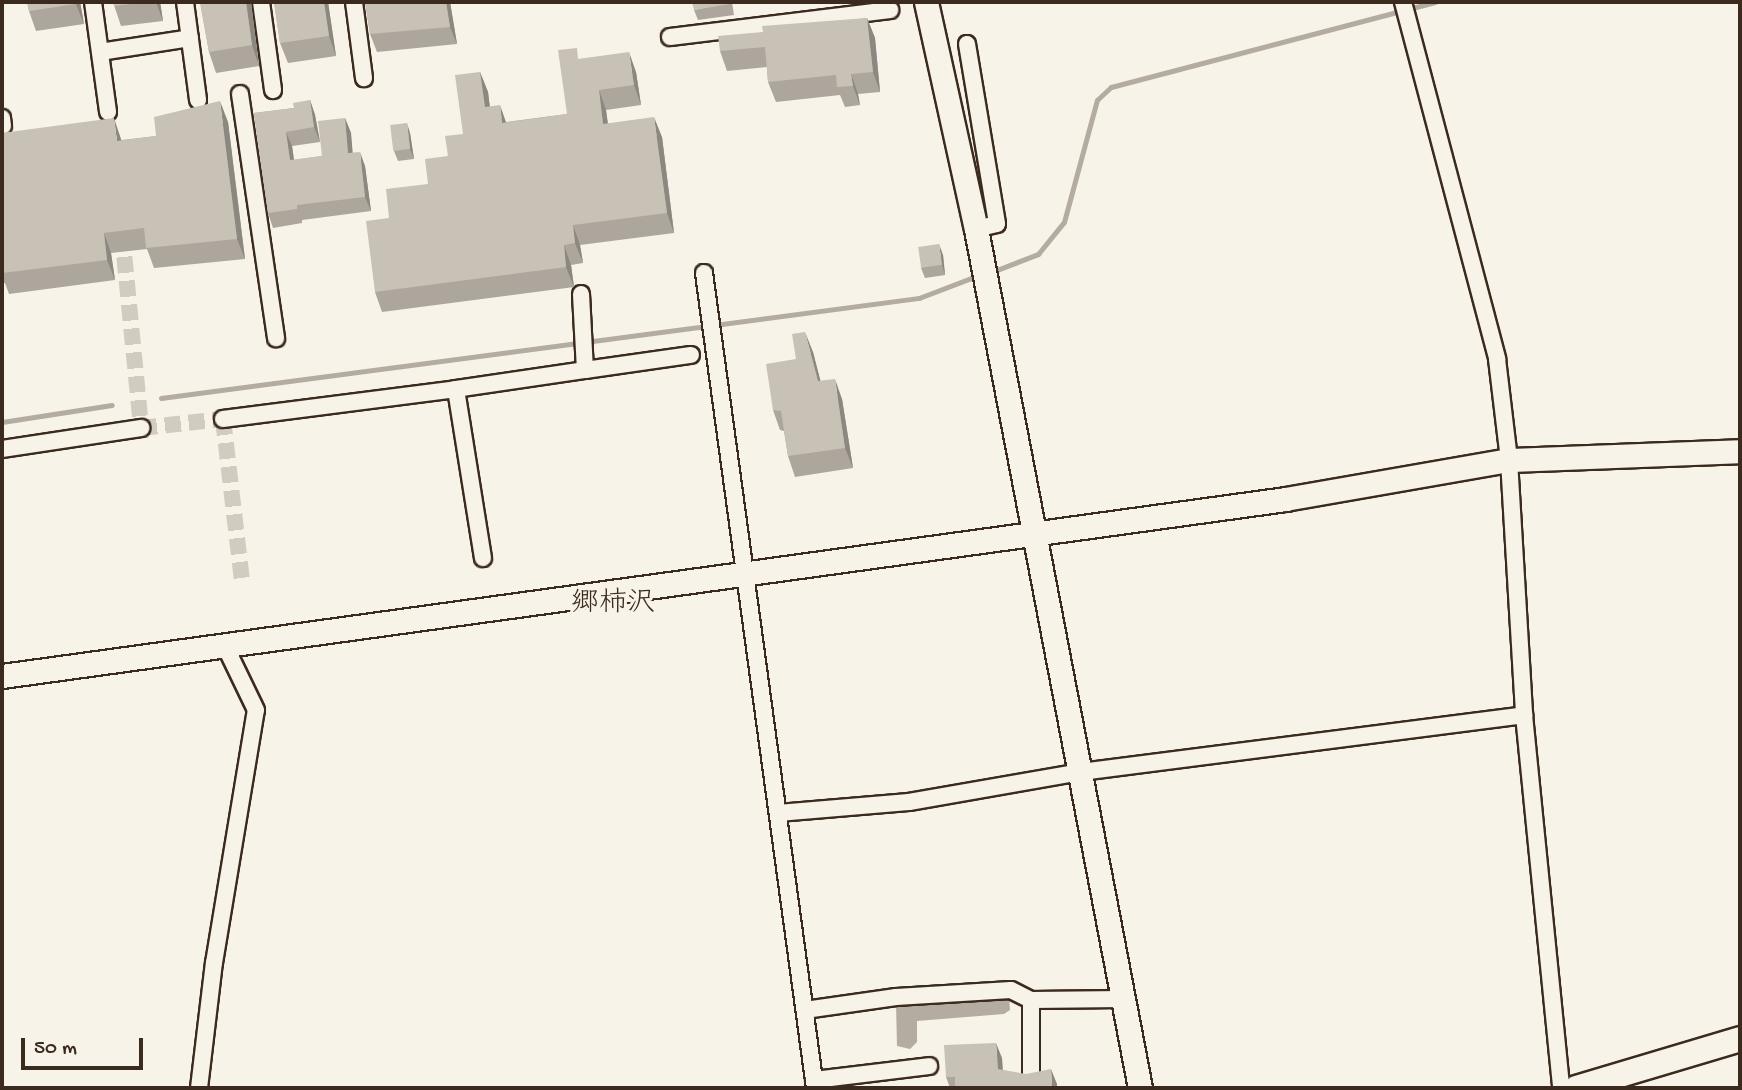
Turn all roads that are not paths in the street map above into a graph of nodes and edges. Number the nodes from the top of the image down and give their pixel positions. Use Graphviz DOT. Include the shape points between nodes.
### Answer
graph roads {
  1 [pos="93,2"];
  2 [pos="186,2"];
  3 [pos="261,2"];
  4 [pos="354,2"];
  5 [pos="926,2"];
  6 [pos="1403,2"];
  7 [pos="890,10"];
  8 [pos="670,37"];
  9 [pos="190,38"];
  10 [pos="967,44"];
  11 [pos="100,52"];
  12 [pos="364,78"];
  13 [pos="273,90"];
  14 [pos="240,94"];
  15 [pos="198,100"];
  16 [pos="108,112"];
  17 [pos="976,229"];
  18 [pos="704,274"];
  19 [pos="581,294"];
  20 [pos="275,338"];
  21 [pos="691,355"];
  22 [pos="585,370"];
  23 [pos="456,389"];
  24 [pos="223,419"];
  25 [pos="141,428"];
  26 [pos="2,449"];
  27 [pos="1740,451"];
  28 [pos="1509,460"];
  29 [pos="1033,535"];
  30 [pos="483,558"];
  31 [pos="745,573"];
  32 [pos="225,646"];
  33 [pos="2,676"];
  34 [pos="1524,715"];
  35 [pos="1082,772"];
  36 [pos="778,813"];
  37 [pos="1123,999"];
  38 [pos="1031,1000"];
  39 [pos="804,1010"];
  40 [pos="1740,1039"];
  41 [pos="929,1066"];
  42 [pos="1031,1079"];
  43 [pos="815,1084"];
  44 [pos="199,1088"];
  45 [pos="1140,1088"];
  46 [pos="1561,1088"];
  47 [pos="1576,1088"];
  1 -- 11 [label="street"];
  2 -- 9 [label="street"];
  3 -- 13 [label="street"];
  4 -- 12 [label="street"];
  5 -- 17 [label="street"];
  6 -- 28 [label="street" via="1497,359"];
  7 -- 8 [label="street"];
  9 -- 11 [label="street"];
  9 -- 15 [label="street"];
  10 -- 17 [label="street" via="997,224"];
  11 -- 16 [label="street"];
  14 -- 20 [label="street"];
  17 -- 29 [label="street"];
  18 -- 31 [label="street"];
  19 -- 22 [label="street"];
  21 -- 22 [label="street"];
  22 -- 23 [label="street"];
  23 -- 24 [label="street"];
  23 -- 30 [label="street"];
  25 -- 26 [label="street"];
  27 -- 28 [label="street"];
  28 -- 29 [label="street" via="1285,499"];
  28 -- 34 [label="street"];
  29 -- 31 [label="street"];
  29 -- 35 [label="street"];
  31 -- 32 [label="street"];
  31 -- 36 [label="street"];
  32 -- 33 [label="street"];
  32 -- 44 [label="street" via="256,710 214,963"];
  34 -- 35 [label="street"];
  34 -- 46 [label="street"];
  35 -- 36 [label="street" via="909,803"];
  35 -- 37 [label="street"];
  36 -- 39 [label="street"];
  37 -- 38 [label="street"];
  37 -- 45 [label="street"];
  38 -- 39 [label="street" via="1011,990"];
  38 -- 42 [label="street"];
  39 -- 43 [label="street"];
  40 -- 47 [label="main road"];
  41 -- 43 [label="street"];
}
